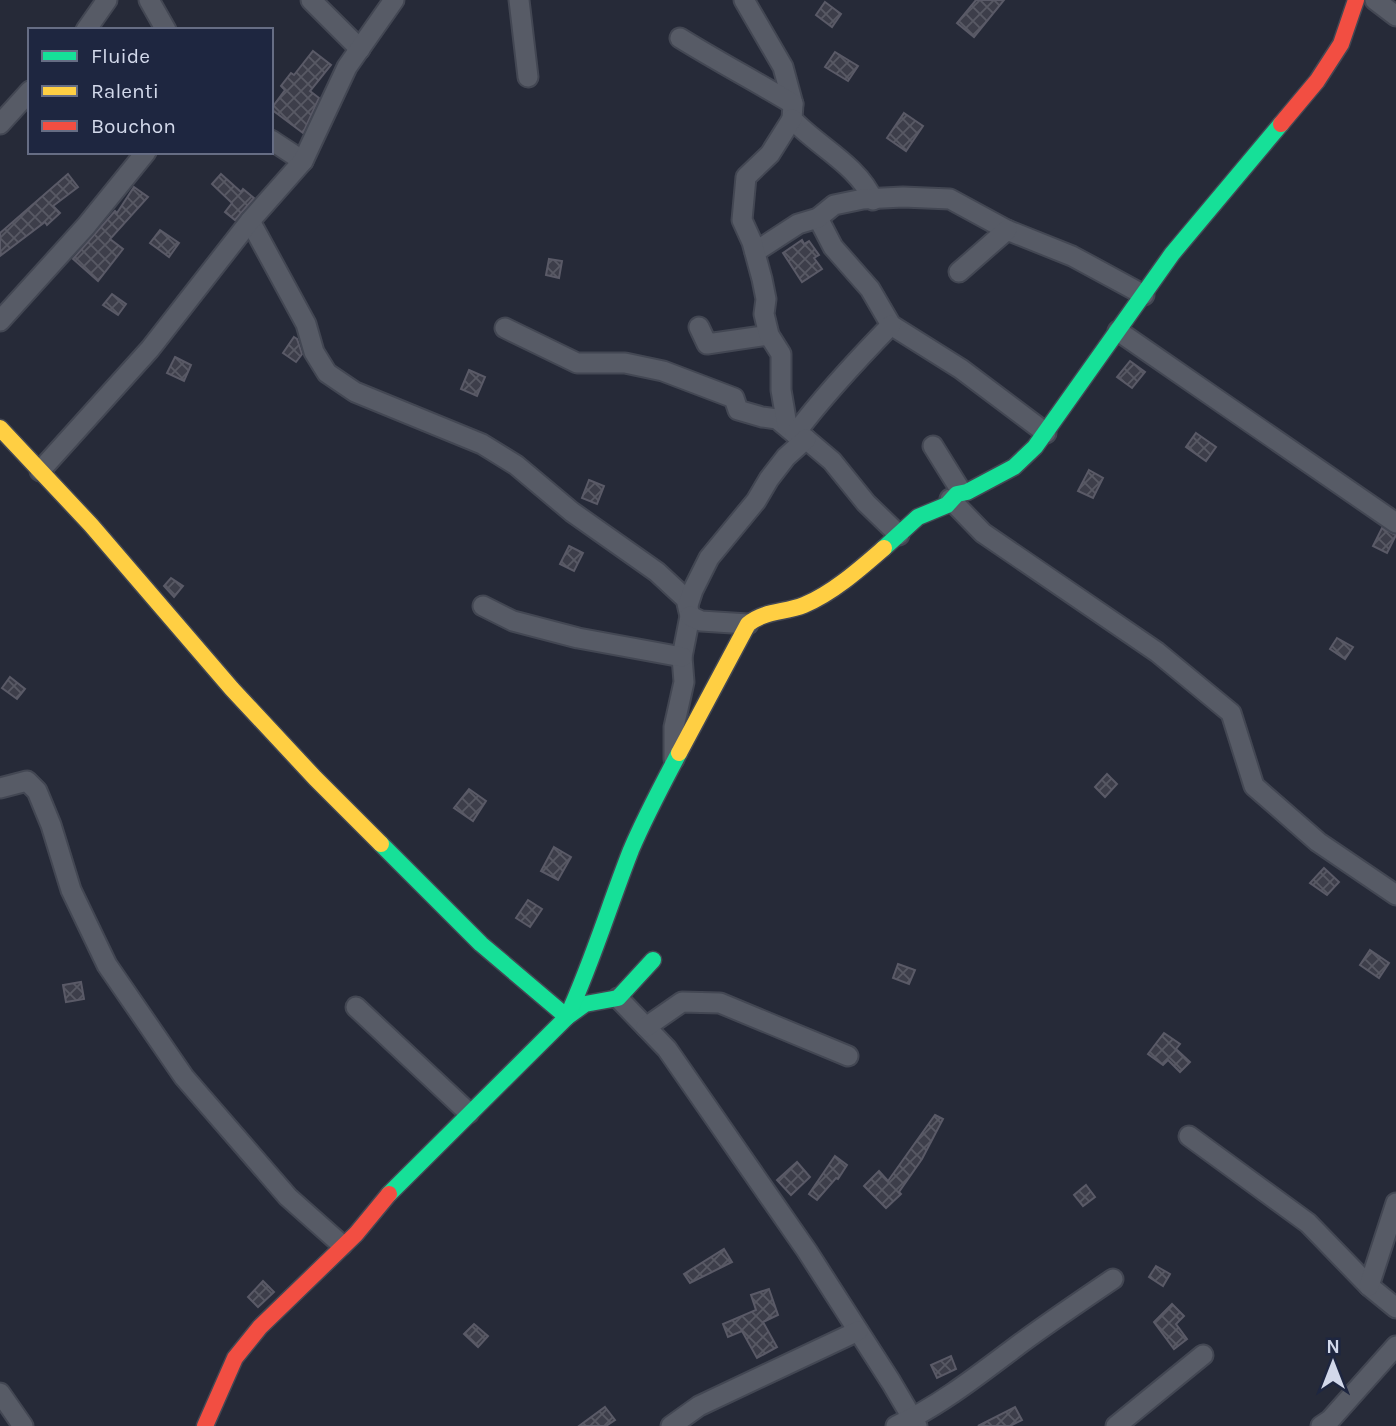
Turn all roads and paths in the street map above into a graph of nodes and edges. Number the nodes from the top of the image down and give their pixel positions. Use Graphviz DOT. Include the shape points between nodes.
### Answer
graph roads {
  1 [pos="107,0"];
  2 [pos="149,0"];
  3 [pos="311,0"];
  4 [pos="394,0"];
  5 [pos="519,0"];
  6 [pos="744,0"];
  7 [pos="1356,0"];
  8 [pos="1375,0"];
  9 [pos="1396,16"];
  10 [pos="87,28"];
  11 [pos="165,28"];
  12 [pos="680,38"];
  13 [pos="360,49"];
  14 [pos="528,77"];
  15 [pos="28,93"];
  16 [pos="792,111"];
  17 [pos="0,124"];
  18 [pos="273,141"];
  19 [pos="144,154"];
  20 [pos="303,161"];
  21 [pos="873,200"];
  22 [pos="818,218"];
  23 [pos="250,221"];
  24 [pos="1007,230"];
  25 [pos="755,252"];
  26 [pos="959,272"];
  27 [pos="1144,295"];
  28 [pos="0,321"];
  29 [pos="891,325"];
  30 [pos="699,327"];
  31 [pos="505,328"];
  32 [pos="1118,331"];
  33 [pos="769,335"];
  34 [pos="0,428"];
  35 [pos="796,433"];
  36 [pos="1046,433"];
  37 [pos="933,446"];
  38 [pos="40,471"];
  39 [pos="955,495"];
  40 [pos="1396,523"];
  41 [pos="899,535"];
  42 [pos="483,606"];
  43 [pos="689,611"];
  44 [pos="748,624"];
  45 [pos="682,656"];
  46 [pos="674,762"];
  47 [pos="0,788"];
  48 [pos="1396,895"];
  49 [pos="653,960"];
  50 [pos="618,998"];
  51 [pos="356,1007"];
  52 [pos="567,1017"];
  53 [pos="646,1027"];
  54 [pos="848,1056"];
  55 [pos="469,1114"];
  56 [pos="1189,1136"];
  57 [pos="1396,1203"];
  58 [pos="342,1245"];
  59 [pos="1113,1279"];
  60 [pos="1369,1286"];
  61 [pos="1396,1308"];
  62 [pos="858,1331"];
  63 [pos="1396,1346"];
  64 [pos="1203,1355"];
  65 [pos="0,1393"];
  66 [pos="908,1424"];
  67 [pos="23,1426"];
  68 [pos="205,1426"];
  69 [pos="671,1426"];
  70 [pos="1116,1426"];
  71 [pos="1321,1426"];
  1 -- 10 [label="street"];
  2 -- 11 [label="street"];
  3 -- 13 [label="street"];
  4 -- 13 [label="street"];
  5 -- 14 [label="street"];
  6 -- 16 [label="street" via="783,67"];
  7 -- 27 [label="street" via="1341,44 1317,81 1172,254"];
  8 -- 9 [label="street"];
  12 -- 16 [label="street" via="760,83"];
  13 -- 20 [label="street"];
  15 -- 17 [label="street"];
  16 -- 21 [label="street" via="866,185"];
  16 -- 25 [label="street" via="770,154 746,177 741,220"];
  18 -- 20 [label="street"];
  19 -- 28 [label="street"];
  20 -- 23 [label="street"];
  21 -- 22 [label="street" via="834,205"];
  21 -- 24 [label="street" via="950,199"];
  22 -- 25 [label="street" via="798,224"];
  22 -- 29 [label="street" via="833,247 870,289"];
  23 -- 38 [label="street" via="150,349"];
  23 -- 43 [label="street" via="327,373 355,391 482,444 516,465 572,512 657,572 686,598"];
  24 -- 26 [label="street"];
  24 -- 27 [label="street" via="1072,256"];
  25 -- 33 [label="street"];
  27 -- 32 [label="street"];
  29 -- 35 [label="street" via="821,398"];
  29 -- 36 [label="street" via="952,362"];
  30 -- 33 [label="street" via="707,344"];
  31 -- 35 [label="street" via="577,363 625,363 663,371 734,398 738,410 777,419"];
  32 -- 36 [label="street"];
  32 -- 40 [label="street"];
  33 -- 35 [label="street" via="781,354 781,390"];
  34 -- 38 [label="street"];
  35 -- 41 [label="street" via="832,461"];
  35 -- 43 [label="street" via="786,457 756,501 709,558 693,590"];
  36 -- 39 [label="street" via="1014,467"];
  37 -- 39 [label="street"];
  38 -- 52 [label="street" via="337,801 481,944"];
  39 -- 41 [label="street" via="947,505 918,517"];
  39 -- 48 [label="street" via="983,533 1157,652 1231,713 1254,786 1318,842"];
  41 -- 44 [label="street" via="815,600 760,615"];
  42 -- 45 [label="street" via="513,621 578,638"];
  43 -- 44 [label="street" via="701,621"];
  43 -- 45 [label="street"];
  44 -- 46 [label="street"];
  45 -- 46 [label="street" via="684,682 674,727"];
  46 -- 52 [label="street" via="631,851"];
  47 -- 58 [label="street" via="27,780 37,790 71,890 115,976 184,1077 288,1197"];
  49 -- 50 [label="street"];
  50 -- 52 [label="street" via="585,1004"];
  50 -- 53 [label="street"];
  51 -- 55 [label="street"];
  52 -- 55 [label="street"];
  53 -- 54 [label="street" via="682,1002 720,1003"];
  53 -- 62 [label="street" via="667,1049"];
  55 -- 58 [label="street"];
  56 -- 60 [label="street" via="1308,1223"];
  57 -- 60 [label="street"];
  58 -- 68 [label="street" via="235,1358"];
  59 -- 66 [label="street"];
  60 -- 61 [label="street"];
  62 -- 66 [label="street"];
  62 -- 69 [label="street" via="699,1406"];
  63 -- 71 [label="street"];
  64 -- 70 [label="street"];
  65 -- 67 [label="street"];
}
